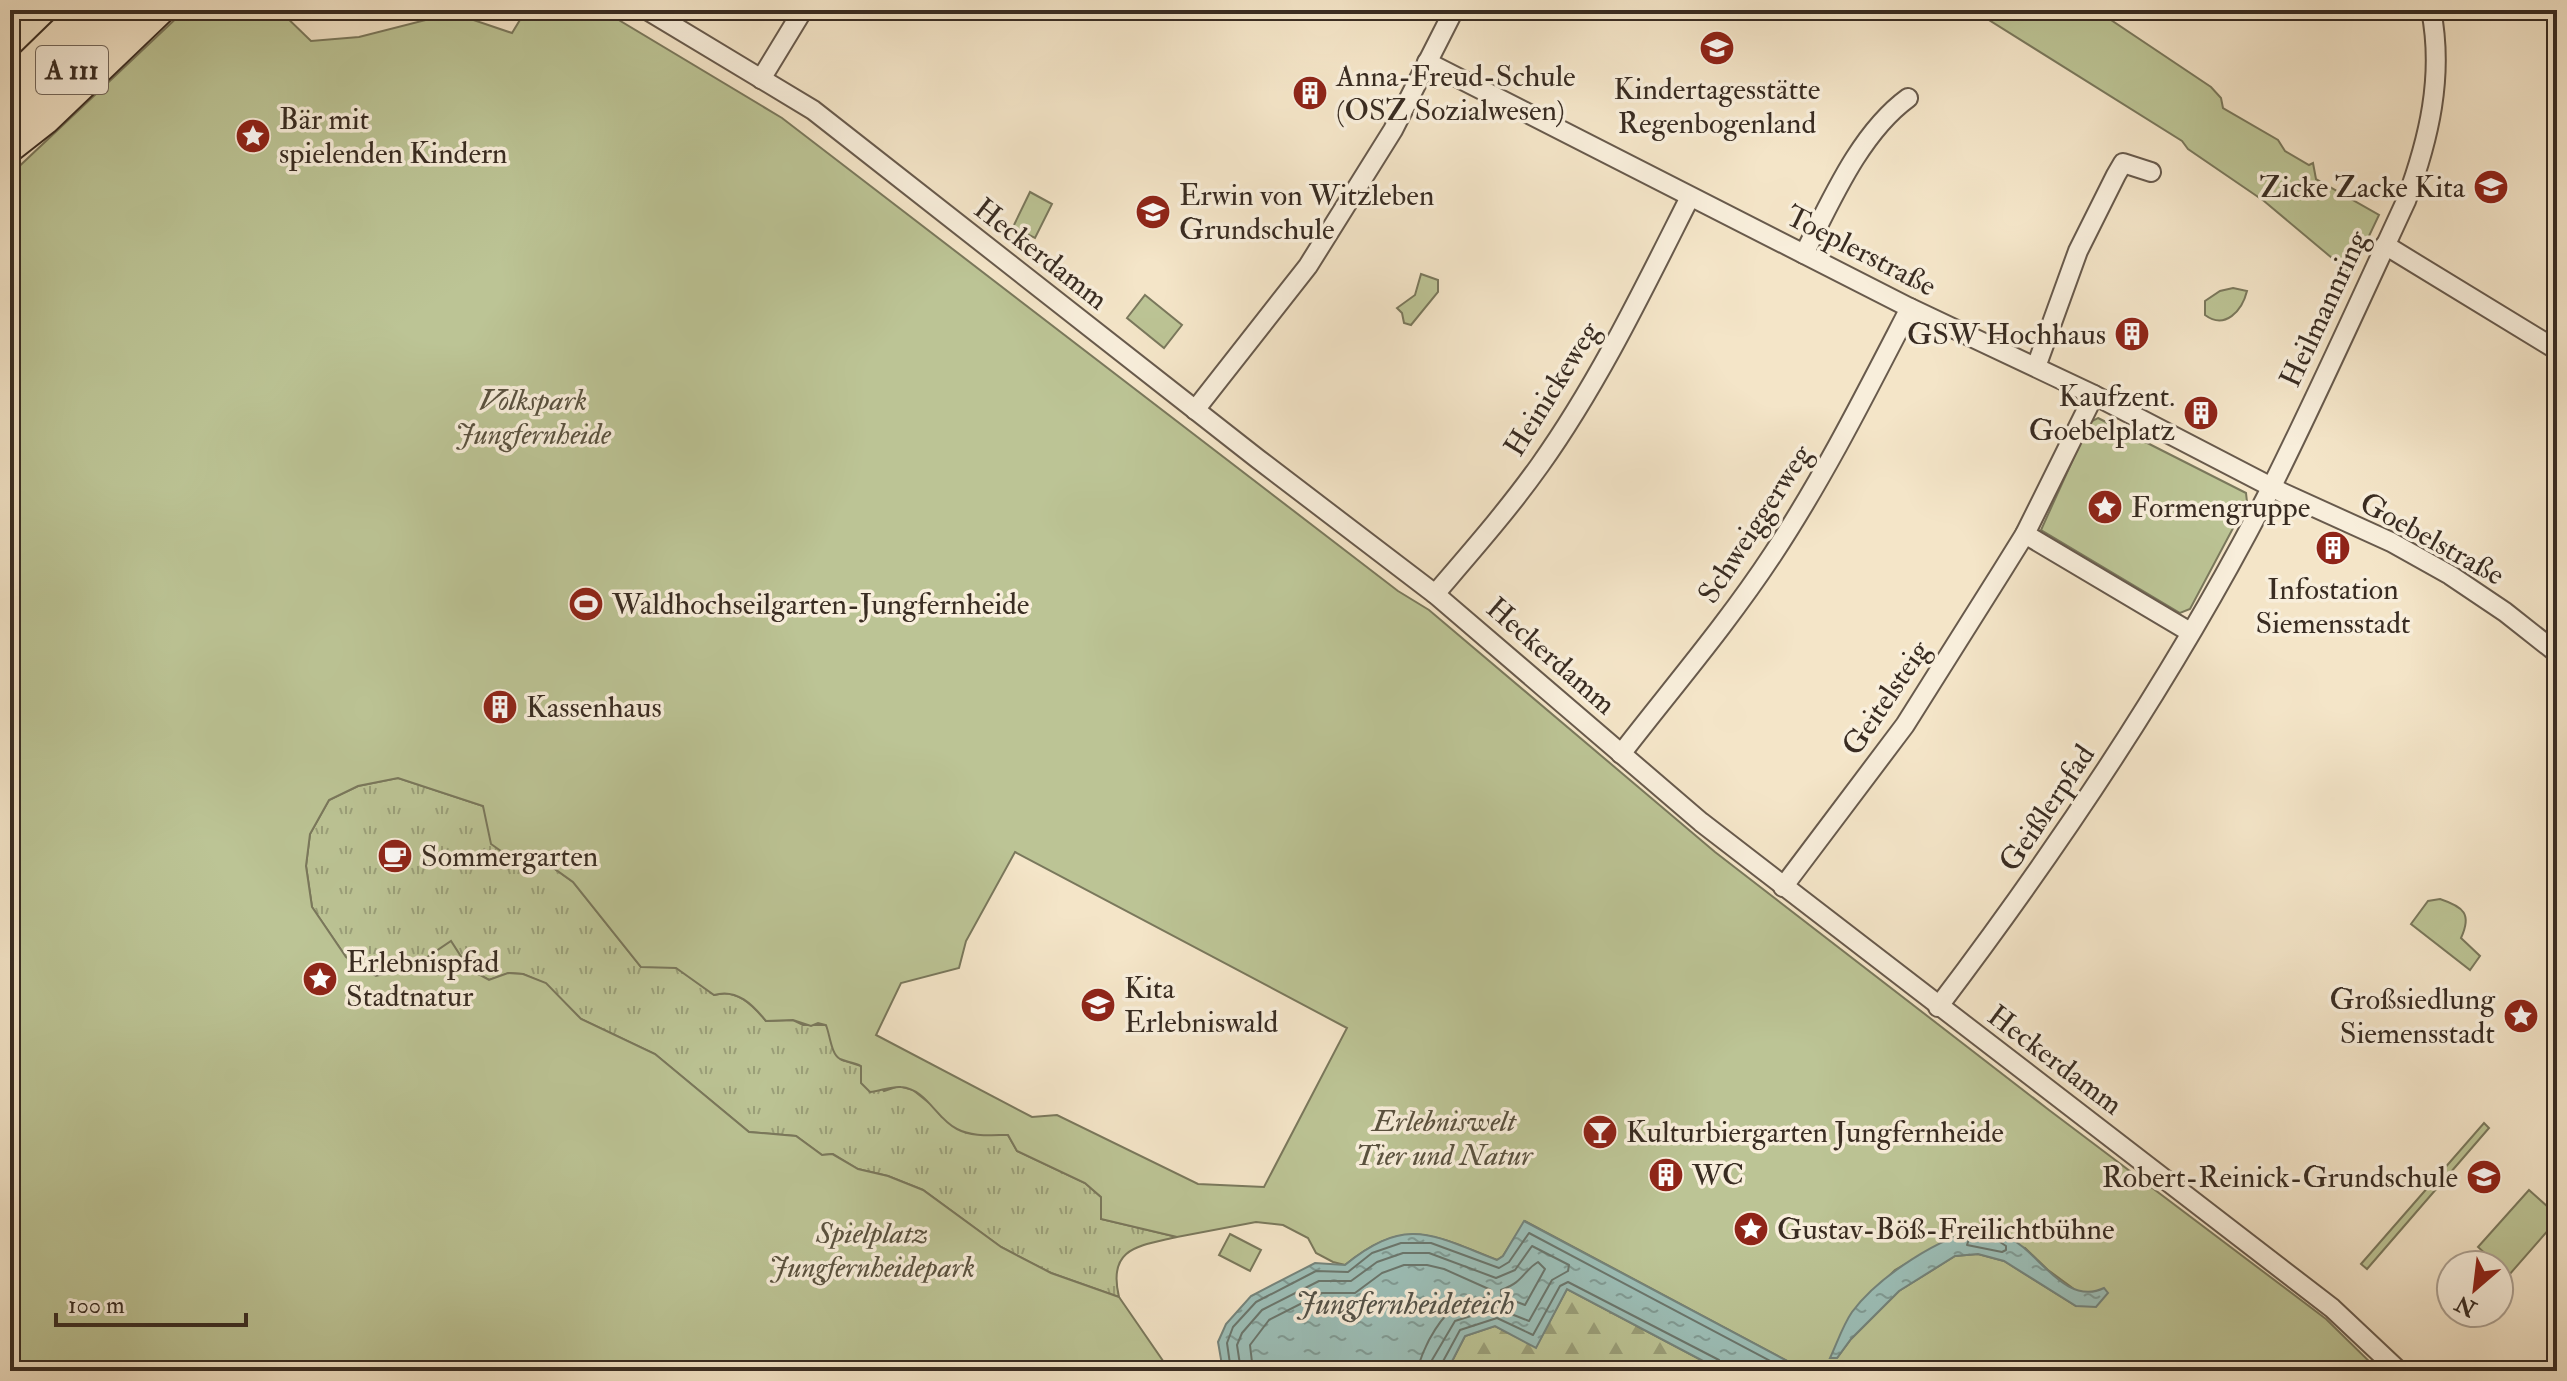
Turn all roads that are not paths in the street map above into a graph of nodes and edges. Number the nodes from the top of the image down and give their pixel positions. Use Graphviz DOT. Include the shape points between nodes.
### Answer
graph roads {
  1 [pos="82,10"];
  2 [pos="108,10"];
  3 [pos="136,10"];
  4 [pos="163,10"];
  5 [pos="647,10"];
  6 [pos="803,10"];
  7 [pos="1454,10"];
  8 [pos="2431,10"];
  9 [pos="1427,62"];
  10 [pos="761,79"];
  11 [pos="10,80"];
  12 [pos="1908,98"];
  13 [pos="10,105"];
  14 [pos="10,133"];
  15 [pos="10,150"];
  16 [pos="2151,172"];
  17 [pos="1690,197"];
  18 [pos="2385,245"];
  19 [pos="1804,254"];
  20 [pos="1910,308"];
  21 [pos="2557,350"];
  22 [pos="2036,367"];
  23 [pos="2094,395"];
  24 [pos="1195,410"];
  25 [pos="2271,487"];
  26 [pos="2025,534"];
  27 [pos="1435,594"];
  28 [pos="2190,632"];
  29 [pos="2557,653"];
  30 [pos="1621,754"];
  31 [pos="1783,887"];
  32 [pos="1938,1007"];
  33 [pos="2399,1371"];
  1 -- 11 [label="highway"];
  2 -- 13 [label="highway, A 111"];
  3 -- 14 [label="highway, A 111"];
  4 -- 15 [label="highway"];
  5 -- 10 [label="street, Heckerdamm"];
  6 -- 10 [label="street"];
  7 -- 9 [label="street"];
  8 -- 18 [label="street, Heilmannring" via="2436,64 2429,129"];
  9 -- 17 [label="street, Toeplerstraße"];
  9 -- 24 [label="street" via="1393,130 1308,266"];
  10 -- 24 [label="street, Heckerdamm" via="813,110"];
  12 -- 19 [label="street" via="1872,134"];
  16 -- 22 [label="street" via="2123,163 2078,251"];
  17 -- 19 [label="street, Toeplerstraße"];
  17 -- 27 [label="street, Heinickeweg" via="1624,327 1542,462"];
  18 -- 21 [label="street"];
  18 -- 25 [label="street, Heilmannring"];
  19 -- 20 [label="street, Toeplerstraße"];
  20 -- 22 [label="street, Toeplerstraße"];
  20 -- 30 [label="street, Schweiggerweg" via="1824,473 1772,554"];
  22 -- 23 [label="street, Toeplerstraße"];
  23 -- 25 [label="street, Toeplerstraße"];
  23 -- 26 [label="street, Geitelsteig"];
  24 -- 27 [label="street, Heckerdamm"];
  25 -- 28 [label="street, Heilmannring"];
  25 -- 29 [label="street, Goebelstraße" via="2450,575"];
  26 -- 28 [label="street"];
  26 -- 31 [label="street, Geitelsteig" via="1905,725"];
  27 -- 30 [label="street, Heckerdamm"];
  28 -- 32 [label="street, Geißlerpfad" via="2092,793"];
  30 -- 31 [label="street, Heckerdamm"];
  31 -- 32 [label="street, Heckerdamm"];
  32 -- 33 [label="street, Heckerdamm" via="2332,1308"];
}
